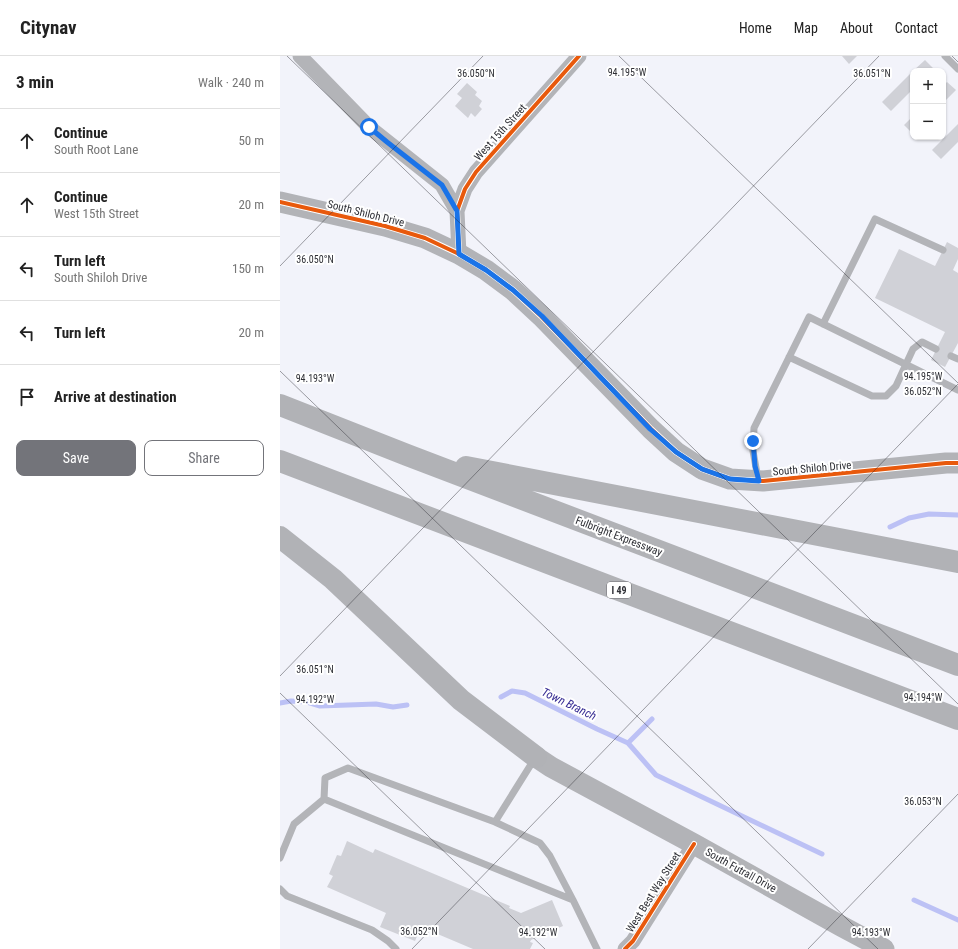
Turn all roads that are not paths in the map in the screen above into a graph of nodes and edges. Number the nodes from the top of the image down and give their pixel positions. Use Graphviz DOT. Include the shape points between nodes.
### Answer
graph roads {
  1 [pos="300,56"];
  2 [pos="579,56"];
  3 [pos="945,56"];
  4 [pos="958,69"];
  5 [pos="280,202"];
  6 [pos="457,211"];
  7 [pos="943,250"];
  8 [pos="459,254"];
  9 [pos="823,324"];
  10 [pos="936,349"];
  11 [pos="951,356"];
  12 [pos="789,357"];
  13 [pos="958,359"];
  14 [pos="906,364"];
  15 [pos="958,390"];
  16 [pos="280,405"];
  17 [pos="407,455"];
  18 [pos="280,461"];
  19 [pos="958,463"];
  20 [pos="759,481"];
  21 [pos="280,537"];
  22 [pos="958,562"];
  23 [pos="958,665"];
  24 [pos="958,719"];
  25 [pos="536,757"];
  26 [pos="324,799"];
  27 [pos="495,822"];
  28 [pos="694,844"];
  29 [pos="280,858"];
  30 [pos="280,889"];
  31 [pos="573,900"];
  32 [pos="396,949"];
  33 [pos="597,949"];
  34 [pos="625,949"];
  35 [pos="884,949"];
  1 -- 6 [label="street" via="369,127 442,185"];
  2 -- 6 [label="street, West 15th Street" via="476,172 465,189"];
  3 -- 4 [label="lane"];
  5 -- 8 [label="street, South Shiloh Drive" via="386,226 425,238"];
  6 -- 8 [label="street, West 15th Street"];
  7 -- 9 [label="lane" via="875,219"];
  8 -- 20 [label="street, South Shiloh Drive" via="513,290 542,316 650,429 676,452 702,469 730,479"];
  9 -- 12 [label="lane" via="809,317"];
  9 -- 14 [label="lane"];
  10 -- 14 [label="lane" via="922,342 914,349"];
  11 -- 13 [label="lane"];
  12 -- 14 [label="lane" via="872,396 886,396 896,386"];
  12 -- 20 [label="lane" via="754,428 753,451"];
  14 -- 15 [label="lane"];
  16 -- 17 [label="highway, Fulbright Expressway"];
  17 -- 22 [label="highway"];
  17 -- 23 [label="highway, Fulbright Expressway"];
  18 -- 24 [label="highway, I 49"];
  19 -- 20 [label="street, South Shiloh Drive"];
  21 -- 25 [label="highway" via="333,579 461,700"];
  25 -- 27 [label="lane"];
  25 -- 28 [label="street, South Futrall Drive"];
  26 -- 27 [label="lane" via="325,778 348,768"];
  26 -- 29 [label="lane" via="294,824"];
  26 -- 31 [label="lane"];
  27 -- 31 [label="lane" via="540,843 550,856"];
  28 -- 34 [label="street, West Best Way Street" via="633,941"];
  28 -- 35 [label="street, South Futrall Drive"];
  30 -- 32 [label="lane" via="287,896 372,930"];
  31 -- 33 [label="lane"];
}
